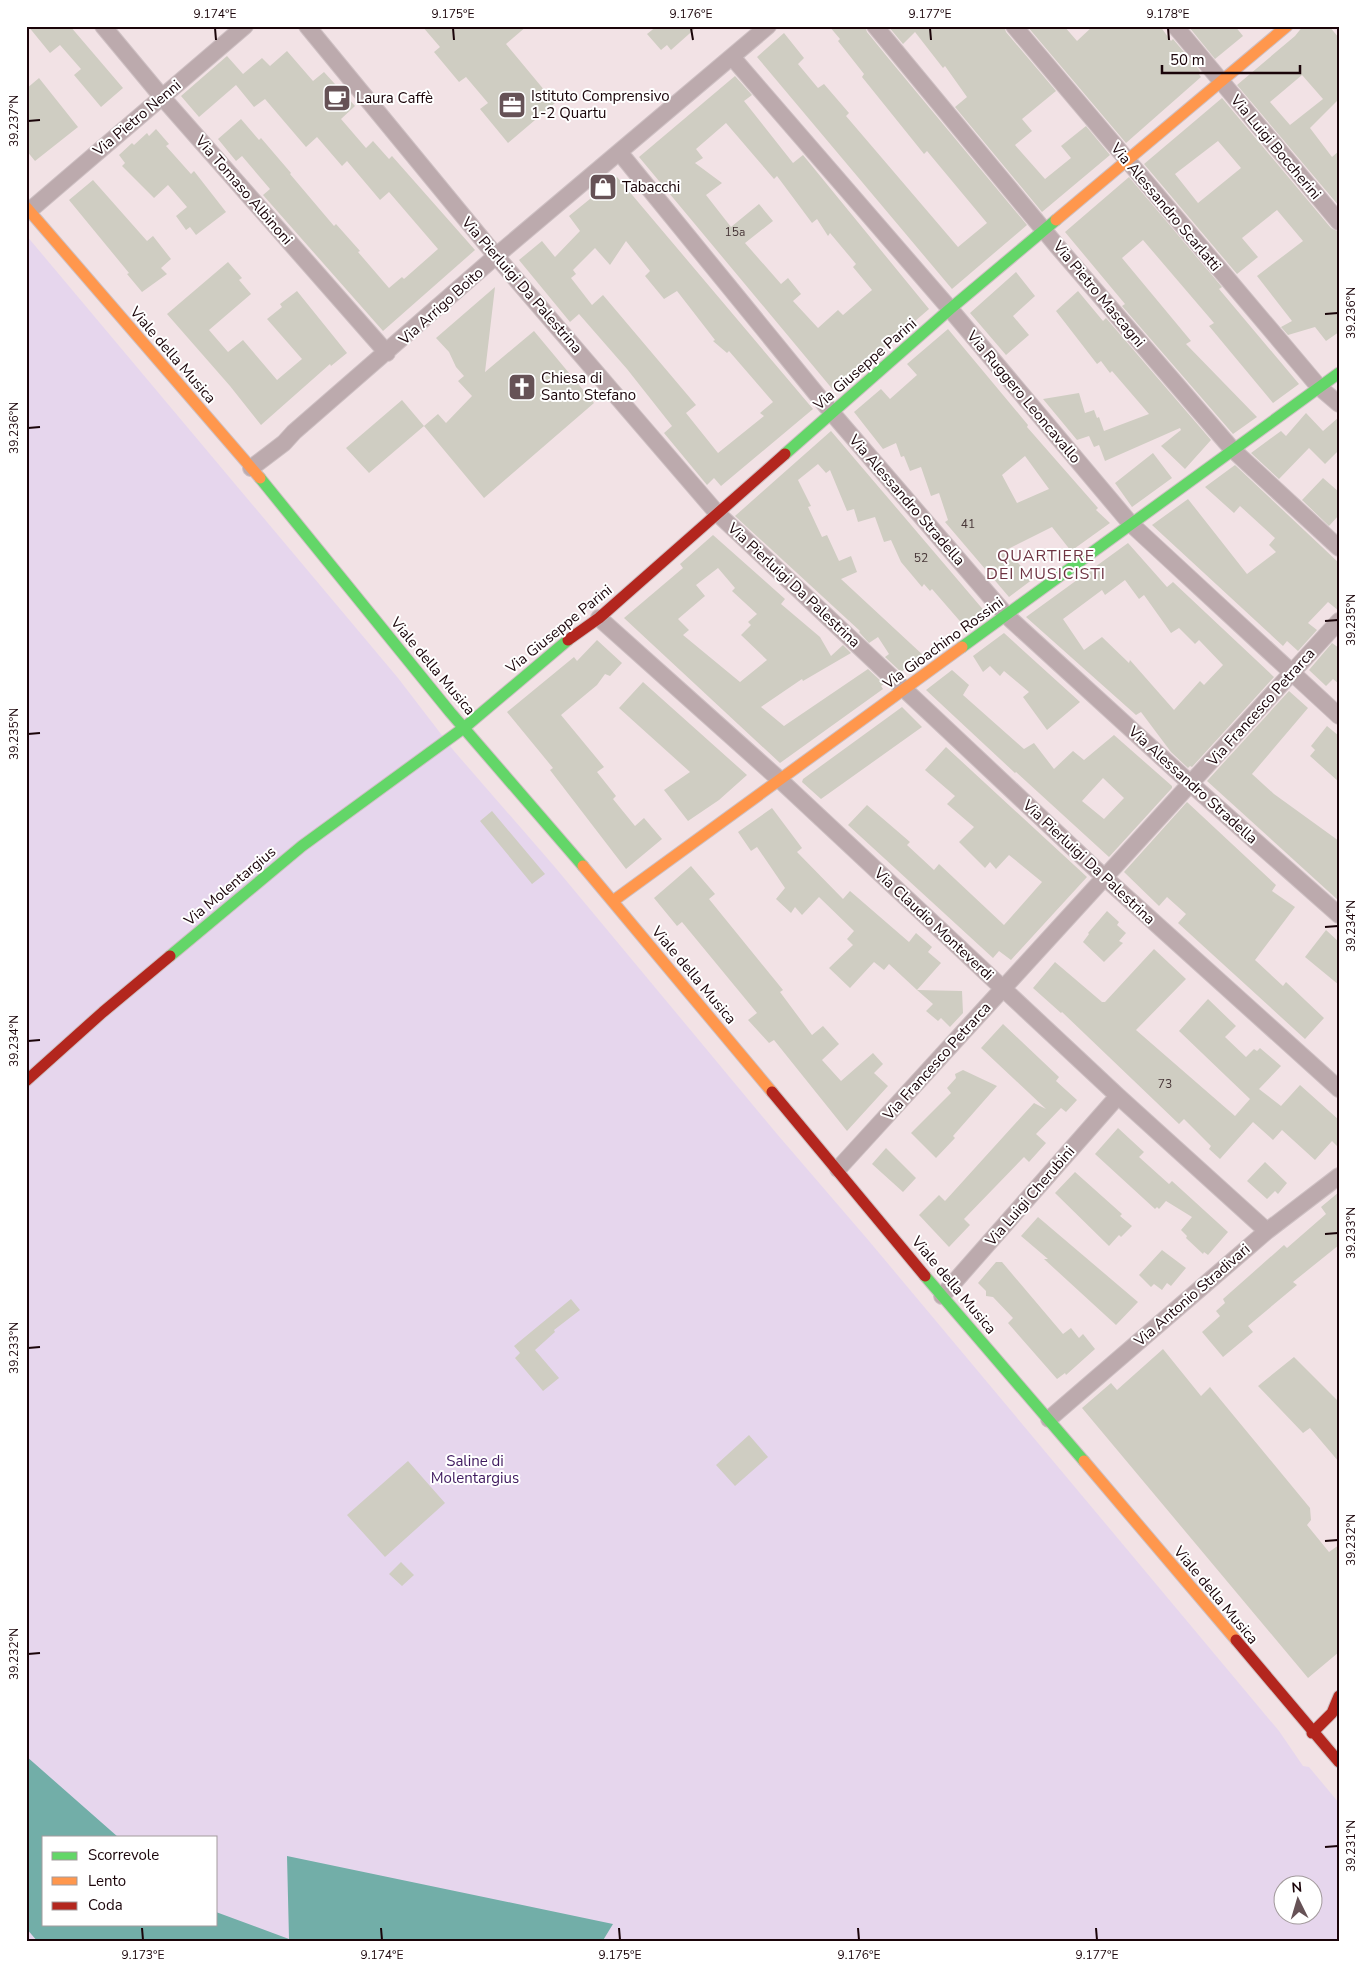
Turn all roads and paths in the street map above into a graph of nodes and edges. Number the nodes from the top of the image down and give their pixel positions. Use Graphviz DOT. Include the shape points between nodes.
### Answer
graph roads {
  1 [pos="103,26"];
  2 [pos="245,26"];
  3 [pos="307,26"];
  4 [pos="768,26"];
  5 [pos="874,26"];
  6 [pos="1014,26"];
  7 [pos="1175,26"];
  8 [pos="1287,26"];
  9 [pos="732,57"];
  10 [pos="1220,81"];
  11 [pos="162,97"];
  12 [pos="620,153"];
  13 [pos="1127,160"];
  14 [pos="28,209"];
  15 [pos="1339,222"];
  16 [pos="1045,230"];
  17 [pos="496,256"];
  18 [pos="950,309"];
  19 [pos="387,353"];
  20 [pos="1339,373"];
  21 [pos="1319,388"];
  22 [pos="1339,404"];
  23 [pos="832,413"];
  24 [pos="1232,449"];
  25 [pos="251,468"];
  26 [pos="717,513"];
  27 [pos="1130,523"];
  28 [pos="1339,548"];
  29 [pos="1007,616"];
  30 [pos="599,618"];
  31 [pos="1339,621"];
  32 [pos="1292,672"];
  33 [pos="904,689"];
  34 [pos="1339,716"];
  35 [pos="465,727"];
  36 [pos="780,780"];
  37 [pos="1191,784"];
  38 [pos="1104,877"];
  39 [pos="613,901"];
  40 [pos="1339,915"];
  41 [pos="1003,989"];
  42 [pos="26,1081"];
  43 [pos="1339,1089"];
  44 [pos="1118,1096"];
  45 [pos="838,1169"];
  46 [pos="1339,1176"];
  47 [pos="1267,1231"];
  48 [pos="942,1296"];
  49 [pos="1049,1419"];
  50 [pos="1339,1696"];
  51 [pos="1312,1733"];
  52 [pos="1339,1762"];
  1 -- 11 [label="street, Via Tomaso Albinoni"];
  2 -- 11 [label="street, Via Pietro Nenni"];
  3 -- 17 [label="street, Via Pierluigi Da Palestrina"];
  4 -- 9 [label="street, Via Arrigo Boito"];
  5 -- 16 [label="street, Via Pietro Mascagni"];
  6 -- 13 [label="street, Via Alessandro Scarlatti"];
  7 -- 10 [label="street, Via Luigi Boccherini"];
  8 -- 10 [label="street, Via Giuseppe Parini"];
  9 -- 12 [label="street, Via Arrigo Boito"];
  9 -- 18 [label="street, Via Ruggero Leoncavallo"];
  10 -- 13 [label="street, Via Giuseppe Parini"];
  10 -- 15 [label="street, Via Luigi Boccherini"];
  11 -- 14 [label="street, Via Pietro Nenni"];
  11 -- 19 [label="street, Via Tomaso Albinoni"];
  12 -- 17 [label="street, Via Arrigo Boito"];
  12 -- 23 [label="street, Via Alessandro Stradella"];
  13 -- 16 [label="street, Via Giuseppe Parini"];
  13 -- 21 [label="street, Via Alessandro Scarlatti"];
  14 -- 25 [label="street, Viale della Musica"];
  16 -- 18 [label="street, Via Giuseppe Parini"];
  16 -- 24 [label="street, Via Pietro Mascagni"];
  17 -- 19 [label="street, Via Arrigo Boito"];
  17 -- 26 [label="street, Via Pierluigi Da Palestrina"];
  18 -- 23 [label="street, Via Giuseppe Parini"];
  18 -- 27 [label="street, Via Ruggero Leoncavallo"];
  19 -- 25 [label="street, Via Arrigo Boito"];
  20 -- 21 [label="street, Via Gioachino Rossini"];
  21 -- 22 [label="street, Via Alessandro Scarlatti"];
  21 -- 24 [label="street, Via Gioachino Rossini"];
  23 -- 26 [label="street, Via Giuseppe Parini"];
  23 -- 29 [label="street, Via Alessandro Stradella"];
  24 -- 27 [label="street, Via Gioachino Rossini"];
  24 -- 28 [label="street, Via Pietro Mascagni"];
  25 -- 35 [label="street, Viale della Musica"];
  26 -- 30 [label="street, Via Giuseppe Parini"];
  26 -- 33 [label="street, Via Pierluigi Da Palestrina"];
  27 -- 29 [label="street, Via Gioachino Rossini"];
  27 -- 32 [label="street, Via Ruggero Leoncavallo"];
  29 -- 33 [label="street, Via Gioachino Rossini"];
  29 -- 37 [label="street, Via Alessandro Stradella"];
  30 -- 35 [label="street, Via Giuseppe Parini" via="574,635"];
  30 -- 36 [label="street, Via Claudio Monteverdi"];
  31 -- 32 [label="street, Via Francesco Petrarca"];
  32 -- 34 [label="street, Via Ruggero Leoncavallo"];
  32 -- 37 [label="street, Via Francesco Petrarca"];
  33 -- 36 [label="street, Via Gioachino Rossini"];
  33 -- 38 [label="street, Via Pierluigi Da Palestrina"];
  35 -- 39 [label="street, Viale della Musica"];
  35 -- 42 [label="street, Via Molentargius" via="302,846 102,1012"];
  36 -- 39 [label="street, Via Gioachino Rossini"];
  36 -- 41 [label="street, Via Claudio Monteverdi"];
  37 -- 38 [label="street, Via Francesco Petrarca"];
  37 -- 40 [label="street, Via Alessandro Stradella"];
  38 -- 41 [label="street, Via Francesco Petrarca"];
  38 -- 43 [label="street, Via Pierluigi Da Palestrina"];
  39 -- 45 [label="street, Viale della Musica"];
  41 -- 44 [label="street, Via Claudio Monteverdi"];
  41 -- 45 [label="street, Via Francesco Petrarca"];
  44 -- 47 [label="street, Via Claudio Monteverdi"];
  44 -- 48 [label="street, Via Luigi Cherubini"];
  45 -- 48 [label="street, Viale della Musica"];
  46 -- 47 [label="street, Via Antonio Stradivari"];
  47 -- 49 [label="street, Via Antonio Stradivari"];
  48 -- 49 [label="street, Viale della Musica"];
  49 -- 51 [label="street, Viale della Musica"];
  50 -- 51 [label="street" via="1332,1713"];
  51 -- 52 [label="street, Viale della Musica"];
}
